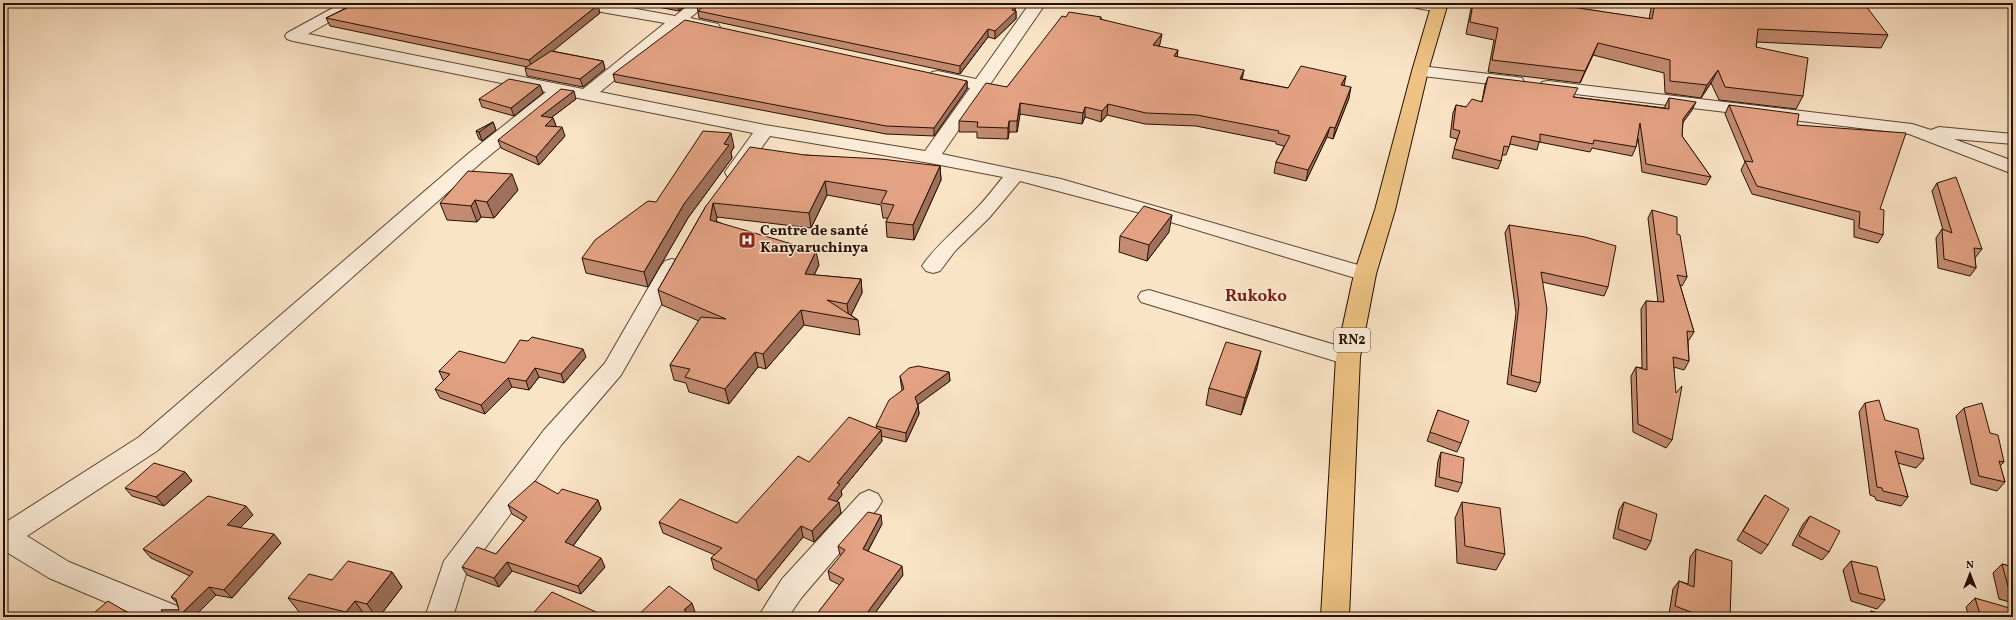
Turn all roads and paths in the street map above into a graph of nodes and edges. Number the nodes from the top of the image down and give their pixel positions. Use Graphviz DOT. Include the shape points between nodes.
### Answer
graph roads {
  1 [pos="353,3"];
  2 [pos="578,3"];
  3 [pos="700,3"];
  4 [pos="1415,3"];
  5 [pos="1439,4"];
  6 [pos="1031,6"];
  7 [pos="679,20"];
  8 [pos="725,30"];
  9 [pos="1420,71"];
  10 [pos="926,73"];
  11 [pos="980,85"];
  12 [pos="560,89"];
  13 [pos="587,94"];
  14 [pos="1912,129"];
  15 [pos="765,130"];
  16 [pos="2013,139"];
  17 [pos="930,157"];
  18 [pos="2013,168"];
  19 [pos="1016,174"];
  20 [pos="723,187"];
  21 [pos="684,246"];
  22 [pos="933,266"];
  23 [pos="1365,274"];
  24 [pos="1149,297"];
  25 [pos="1348,357"];
  26 [pos="869,501"];
  27 [pos="4,537"];
  28 [pos="172,617"];
  29 [pos="439,617"];
  30 [pos="772,617"];
  31 [pos="1335,617"];
  1 -- 12 [label="street" via="293,36"];
  2 -- 7 [label="street"];
  3 -- 7 [label="street"];
  4 -- 5 [label="street"];
  5 -- 9 [label="highway, RN2"];
  6 -- 11 [label="street"];
  7 -- 8 [label="street"];
  7 -- 13 [label="street"];
  9 -- 14 [label="street"];
  9 -- 23 [label="highway, RN2" via="1385,210"];
  10 -- 11 [label="street"];
  11 -- 17 [label="street"];
  12 -- 13 [label="street"];
  12 -- 27 [label="street" via="476,157 148,444"];
  13 -- 15 [label="street"];
  14 -- 16 [label="street"];
  14 -- 18 [label="street"];
  15 -- 17 [label="street"];
  15 -- 20 [label="street"];
  17 -- 19 [label="street"];
  19 -- 22 [label="street" via="982,214 948,246"];
  19 -- 23 [label="street" via="1136,206"];
  21 -- 29 [label="street" via="613,369 553,437 454,569"];
  23 -- 25 [label="highway, RN2"];
  24 -- 25 [label="street"];
  25 -- 31 [label="highway, RN2"];
  26 -- 30 [label="street" via="792,588"];
  27 -- 28 [label="street" via="59,570"];
}
